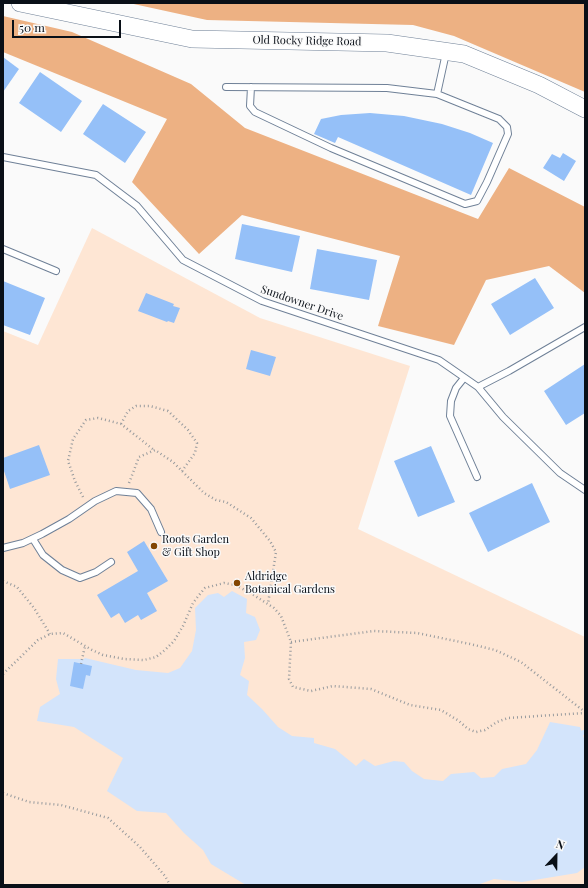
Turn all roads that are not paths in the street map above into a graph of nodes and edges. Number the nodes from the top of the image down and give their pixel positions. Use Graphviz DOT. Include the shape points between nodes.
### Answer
graph roads {
  1 [pos="20,3"];
  2 [pos="446,52"];
  3 [pos="226,87"];
  4 [pos="251,87"];
  5 [pos="437,94"];
  6 [pos="585,109"];
  7 [pos="3,158"];
  8 [pos="3,249"];
  9 [pos="56,271"];
  10 [pos="585,327"];
  11 [pos="464,378"];
  12 [pos="478,387"];
  13 [pos="477,477"];
  14 [pos="585,490"];
  15 [pos="161,532"];
  16 [pos="33,539"];
  17 [pos="3,548"];
  18 [pos="112,562"];
  1 -- 2 [label="street, Old Rocky Ridge Road" via="192,39 387,43"];
  2 -- 5 [label="lane"];
  2 -- 6 [label="street, Old Rocky Ridge Road" via="464,54 526,79"];
  3 -- 4 [label="lane"];
  4 -- 5 [label="lane" via="387,88"];
  4 -- 5 [label="lane" via="250,106 255,112 331,148 465,204 477,201 508,134 507,127 499,119"];
  7 -- 11 [label="lane, Sundowner Drive" via="96,175 137,206 183,260 262,301 439,360"];
  8 -- 9 [label="lane"];
  10 -- 12 [label="lane"];
  11 -- 12 [label="lane, Sundowner Drive"];
  11 -- 13 [label="lane" via="456,388 451,401 450,416"];
  12 -- 14 [label="lane, Sundowner Drive" via="560,473"];
  15 -- 16 [label="lane" via="151,509 137,493 116,492 95,501"];
  16 -- 17 [label="lane"];
  16 -- 18 [label="lane" via="43,555 62,570 80,578"];
}
